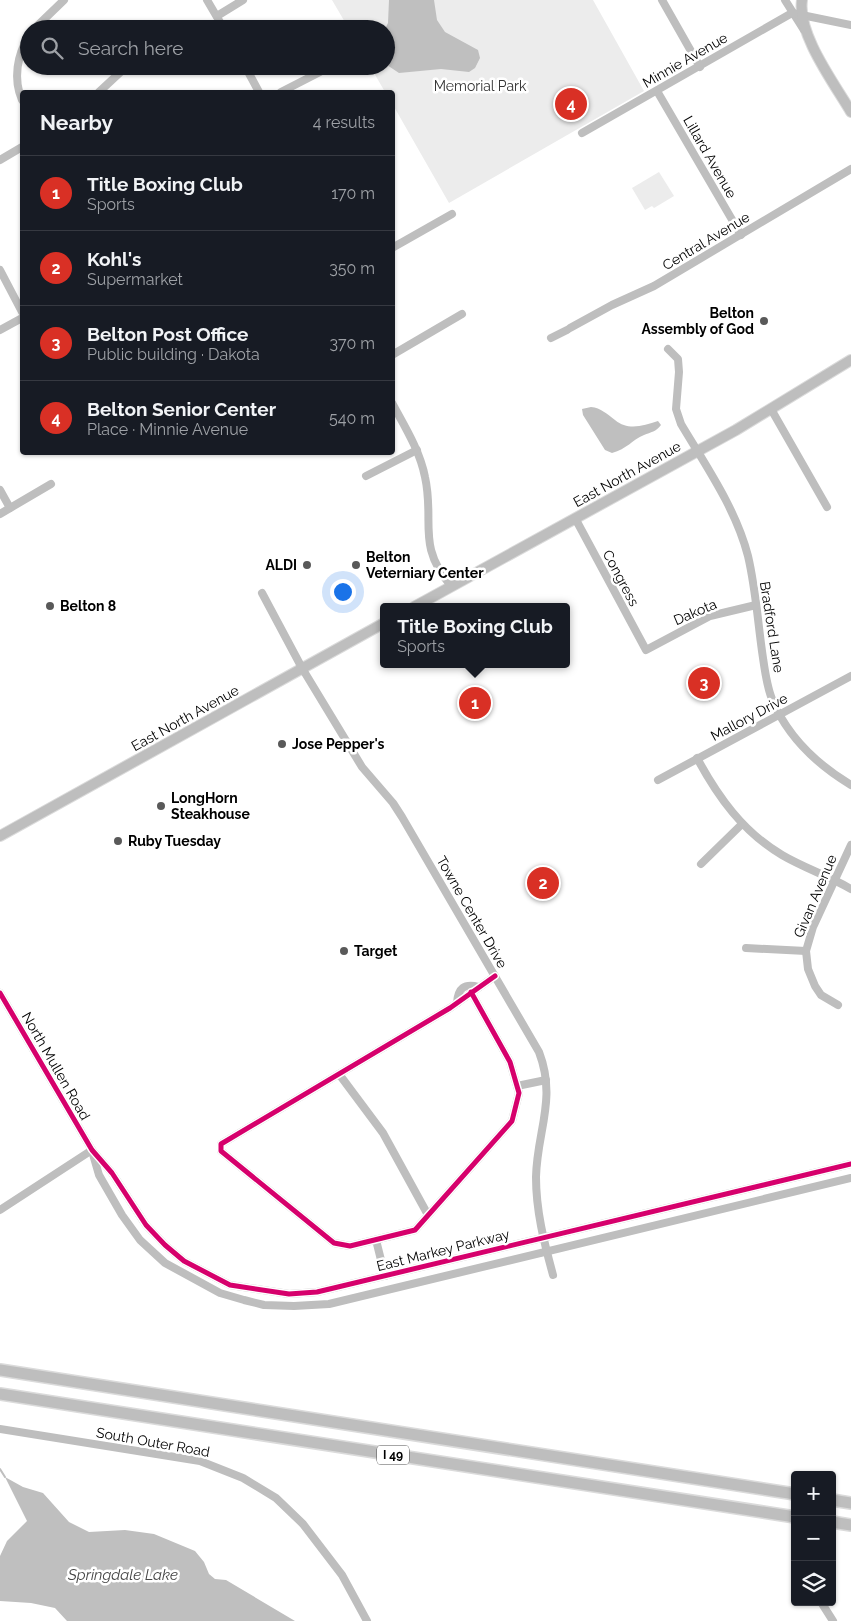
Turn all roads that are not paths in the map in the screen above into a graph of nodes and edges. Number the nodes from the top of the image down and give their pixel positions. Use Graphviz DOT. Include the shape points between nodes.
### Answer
graph roads {
  1 [pos="64,0"];
  2 [pos="207,0"];
  3 [pos="244,0"];
  4 [pos="662,0"];
  5 [pos="785,0"];
  6 [pos="802,0"];
  7 [pos="797,13"];
  8 [pos="217,16"];
  9 [pos="43,20"];
  10 [pos="219,20"];
  11 [pos="851,25"];
  12 [pos="20,56"];
  13 [pos="700,67"];
  14 [pos="117,75"];
  15 [pos="250,75"];
  16 [pos="314,75"];
  17 [pos="101,90"];
  18 [pos="259,90"];
  19 [pos="285,90"];
  20 [pos="657,91"];
  21 [pos="20,92"];
  22 [pos="851,112"];
  23 [pos="582,133"];
  24 [pos="20,148"];
  25 [pos="0,160"];
  26 [pos="851,169"];
  27 [pos="452,214"];
  28 [pos="741,235"];
  29 [pos="395,246"];
  30 [pos="0,270"];
  31 [pos="20,308"];
  32 [pos="462,314"];
  33 [pos="20,319"];
  34 [pos="0,330"];
  35 [pos="551,338"];
  36 [pos="668,349"];
  37 [pos="395,353"];
  38 [pos="851,360"];
  39 [pos="395,409"];
  40 [pos="771,409"];
  41 [pos="417,450"];
  42 [pos="697,451"];
  43 [pos="366,476"];
  44 [pos="51,484"];
  45 [pos="0,490"];
  46 [pos="827,507"];
  47 [pos="10,508"];
  48 [pos="0,514"];
  49 [pos="575,518"];
  50 [pos="451,586"];
  51 [pos="262,593"];
  52 [pos="421,603"];
  53 [pos="756,605"];
  54 [pos="380,625"];
  55 [pos="646,650"];
  56 [pos="302,668"];
  57 [pos="851,676"];
  58 [pos="779,715"];
  59 [pos="697,758"];
  60 [pos="658,780"];
  61 [pos="851,785"];
  62 [pos="742,824"];
  63 [pos="0,836"];
  64 [pos="851,845"];
  65 [pos="701,864"];
  66 [pos="834,879"];
  67 [pos="851,889"];
  68 [pos="746,948"];
  69 [pos="806,951"];
  70 [pos="495,976"];
  71 [pos="479,987"];
  72 [pos="471,992"];
  73 [pos="0,994"];
  74 [pos="457,1003"];
  75 [pos="838,1005"];
  76 [pos="338,1074"];
  77 [pos="546,1080"];
  78 [pos="517,1086"];
  79 [pos="92,1150"];
  80 [pos="851,1164"];
  81 [pos="851,1178"];
  82 [pos="0,1210"];
  83 [pos="428,1215"];
  84 [pos="543,1238"];
  85 [pos="376,1240"];
  86 [pos="547,1252"];
  87 [pos="553,1275"];
  88 [pos="385,1276"];
  89 [pos="0,1370"];
  90 [pos="0,1394"];
  91 [pos="0,1429"];
  92 [pos="791,1493"];
  93 [pos="836,1500"];
  94 [pos="851,1502"];
  95 [pos="791,1515"];
  96 [pos="836,1523"];
  97 [pos="851,1525"];
  98 [pos="824,1606"];
  99 [pos="365,1618"];
  100 [pos="356,1621"];
  101 [pos="833,1621"];
  1 -- 9 [label="street"];
  2 -- 8 [label="street"];
  3 -- 8 [label="street"];
  4 -- 13 [label="street"];
  5 -- 7 [label="street"];
  6 -- 7 [label="main road"];
  7 -- 11 [label="street"];
  7 -- 13 [label="street, Minnie Avenue"];
  7 -- 22 [label="main road"];
  8 -- 10 [label="street"];
  12 -- 21 [label="street" via="17,78"];
  13 -- 20 [label="street, Minnie Avenue"];
  14 -- 17 [label="street"];
  15 -- 18 [label="street"];
  16 -- 19 [label="street"];
  20 -- 23 [label="street, Minnie Avenue"];
  20 -- 28 [label="street, Lillard Avenue"];
  24 -- 25 [label="street"];
  26 -- 28 [label="street, Central Avenue"];
  27 -- 29 [label="street"];
  28 -- 35 [label="street, Central Avenue" via="654,286"];
  30 -- 31 [label="street"];
  32 -- 37 [label="street"];
  33 -- 34 [label="street"];
  36 -- 42 [label="street, Bradford Lane" via="678,359 676,409"];
  38 -- 40 [label="main road, East North Avenue"];
  39 -- 41 [label="street"];
  40 -- 42 [label="main road, East North Avenue"];
  40 -- 46 [label="street"];
  41 -- 43 [label="street"];
  41 -- 50 [label="street" via="428,492 430,546 438,568"];
  42 -- 49 [label="main road, East North Avenue"];
  42 -- 53 [label="street, Bradford Lane" via="740,532"];
  44 -- 47 [label="street"];
  45 -- 47 [label="street"];
  47 -- 48 [label="street"];
  49 -- 50 [label="main road, East North Avenue"];
  49 -- 55 [label="street, Congress"];
  50 -- 52 [label="main road, East North Avenue"];
  51 -- 56 [label="street, Towne Center Drive"];
  53 -- 55 [label="street, Dakota" via="710,616"];
  53 -- 58 [label="street, Bradford Lane" via="767,682"];
  54 -- 56 [label="main road, East North Avenue"];
  56 -- 63 [label="main road, East North Avenue"];
  56 -- 70 [label="street, Towne Center Drive" via="362,767 398,810"];
  57 -- 58 [label="street, Mallory Drive"];
  58 -- 59 [label="street, Mallory Drive"];
  58 -- 61 [label="street, Bradford Lane" via="810,754"];
  59 -- 60 [label="street, Mallory Drive"];
  59 -- 62 [label="street" via="713,787"];
  62 -- 65 [label="street"];
  62 -- 66 [label="street" via="782,855"];
  64 -- 66 [label="street, Givan Avenue"];
  66 -- 67 [label="street"];
  66 -- 69 [label="street, Givan Avenue" via="812,927"];
  68 -- 69 [label="street"];
  69 -- 75 [label="street, Givan Avenue" via="808,969 815,986"];
  70 -- 71 [label="street"];
  70 -- 77 [label="street, Towne Center Drive" via="539,1052"];
  71 -- 72 [label="street"];
  71 -- 74 [label="street" via="465,987 460,991"];
  72 -- 74 [label="street"];
  72 -- 78 [label="street" via="510,1062"];
  73 -- 79 [label="street, North Mullen Road"];
  74 -- 76 [label="street"];
  76 -- 83 [label="street" via="383,1133"];
  76 -- 85 [label="street" via="221,1144 220,1151 334,1243 350,1246"];
  77 -- 78 [label="street"];
  77 -- 84 [label="street, Towne Center Drive" via="546,1115 536,1175 538,1219"];
  78 -- 83 [label="street" via="519,1093 512,1121"];
  79 -- 82 [label="street"];
  79 -- 86 [label="street, East Markey Parkway" via="99,1175 140,1240 165,1263 196,1281 257,1304 329,1304"];
  79 -- 88 [label="street, East Markey Parkway" via="112,1173 146,1225 165,1245 184,1261 230,1285 288,1294 317,1292"];
  80 -- 84 [label="street, East Markey Parkway"];
  81 -- 86 [label="street, East Markey Parkway"];
  83 -- 85 [label="street" via="415,1230"];
  84 -- 86 [label="street, Towne Center Drive"];
  84 -- 88 [label="street, East Markey Parkway"];
  85 -- 88 [label="street"];
  86 -- 87 [label="street, Towne Center Drive"];
  89 -- 92 [label="highway, I 49"];
  90 -- 95 [label="highway, I 49"];
  91 -- 99 [label="street, South Outer Road" via="208,1463 235,1474 260,1487 290,1510 311,1532 342,1575"];
  93 -- 94 [label="highway"];
  96 -- 97 [label="highway"];
  98 -- 101 [label="street"];
  99 -- 100 [label="street"];
}
